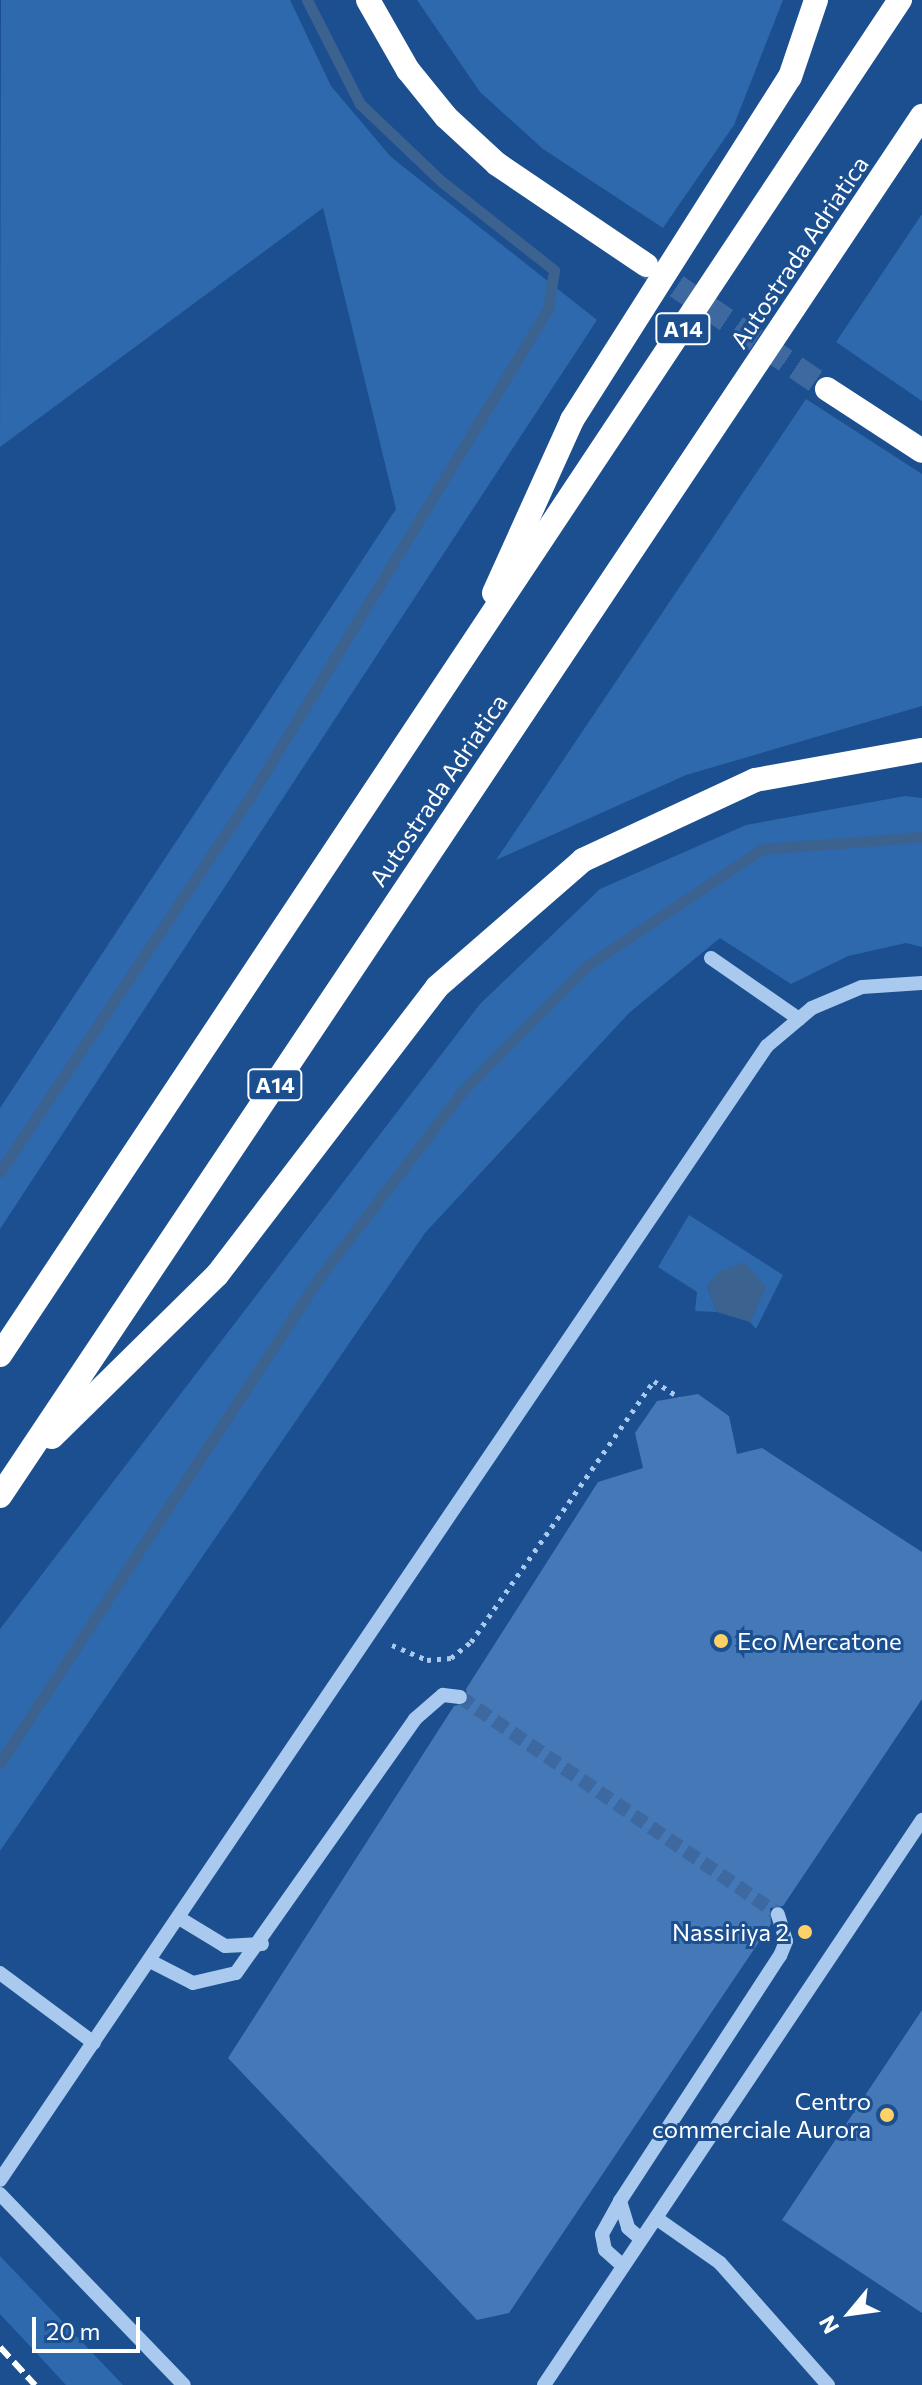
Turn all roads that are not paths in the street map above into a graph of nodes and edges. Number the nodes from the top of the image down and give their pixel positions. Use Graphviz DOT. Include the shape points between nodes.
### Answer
graph roads {
  1 [pos="368,0"];
  2 [pos="816,0"];
  3 [pos="900,0"];
  4 [pos="922,116"];
  5 [pos="646,265"];
  6 [pos="827,389"];
  7 [pos="922,451"];
  8 [pos="464,658"];
  9 [pos="922,750"];
  10 [pos="711,958"];
  11 [pos="922,983"];
  12 [pos="799,1019"];
  13 [pos="0,1355"];
  14 [pos="16,1473"];
  15 [pos="0,1496"];
  16 [pos="460,1697"];
  17 [pos="921,1824"];
  18 [pos="778,1914"];
  19 [pos="179,1918"];
  20 [pos="262,1944"];
  21 [pos="150,1961"];
  22 [pos="0,1973"];
  23 [pos="94,2043"];
  24 [pos="0,2180"];
  25 [pos="0,2194"];
  26 [pos="620,2201"];
  27 [pos="656,2218"];
  28 [pos="641,2239"];
  29 [pos="623,2266"];
  30 [pos="184,2385"];
  31 [pos="544,2385"];
  32 [pos="828,2385"];
  1 -- 5 [label="highway" via="408,70 446,117 497,164"];
  2 -- 8 [label="highway" via="790,77 754,143 572,420"];
  3 -- 8 [label="highway, A14"];
  4 -- 14 [label="highway, Autostrada Adriatica / A14"];
  6 -- 7 [label="highway"];
  8 -- 13 [label="highway, A14"];
  9 -- 14 [label="highway" via="755,780 583,860 437,987 217,1275"];
  10 -- 12 [label="street"];
  11 -- 12 [label="street" via="862,987"];
  12 -- 19 [label="street" via="734,1089 375,1633"];
  14 -- 15 [label="highway, Autostrada Adriatica / A14"];
  16 -- 20 [label="street" via="443,1695 415,1719"];
  17 -- 27 [label="street"];
  18 -- 26 [label="street" via="786,1941 780,1956"];
  19 -- 20 [label="street" via="225,1946"];
  19 -- 21 [label="street"];
  20 -- 21 [label="street" via="236,1973 208,1984 179,1979"];
  21 -- 23 [label="street"];
  22 -- 23 [label="street"];
  23 -- 24 [label="street"];
  25 -- 30 [label="street"];
  26 -- 28 [label="street" via="628,2228"];
  26 -- 29 [label="street" via="602,2234 605,2250"];
  27 -- 28 [label="street"];
  27 -- 32 [label="street" via="720,2263"];
  28 -- 29 [label="street"];
  29 -- 31 [label="street"];
}
